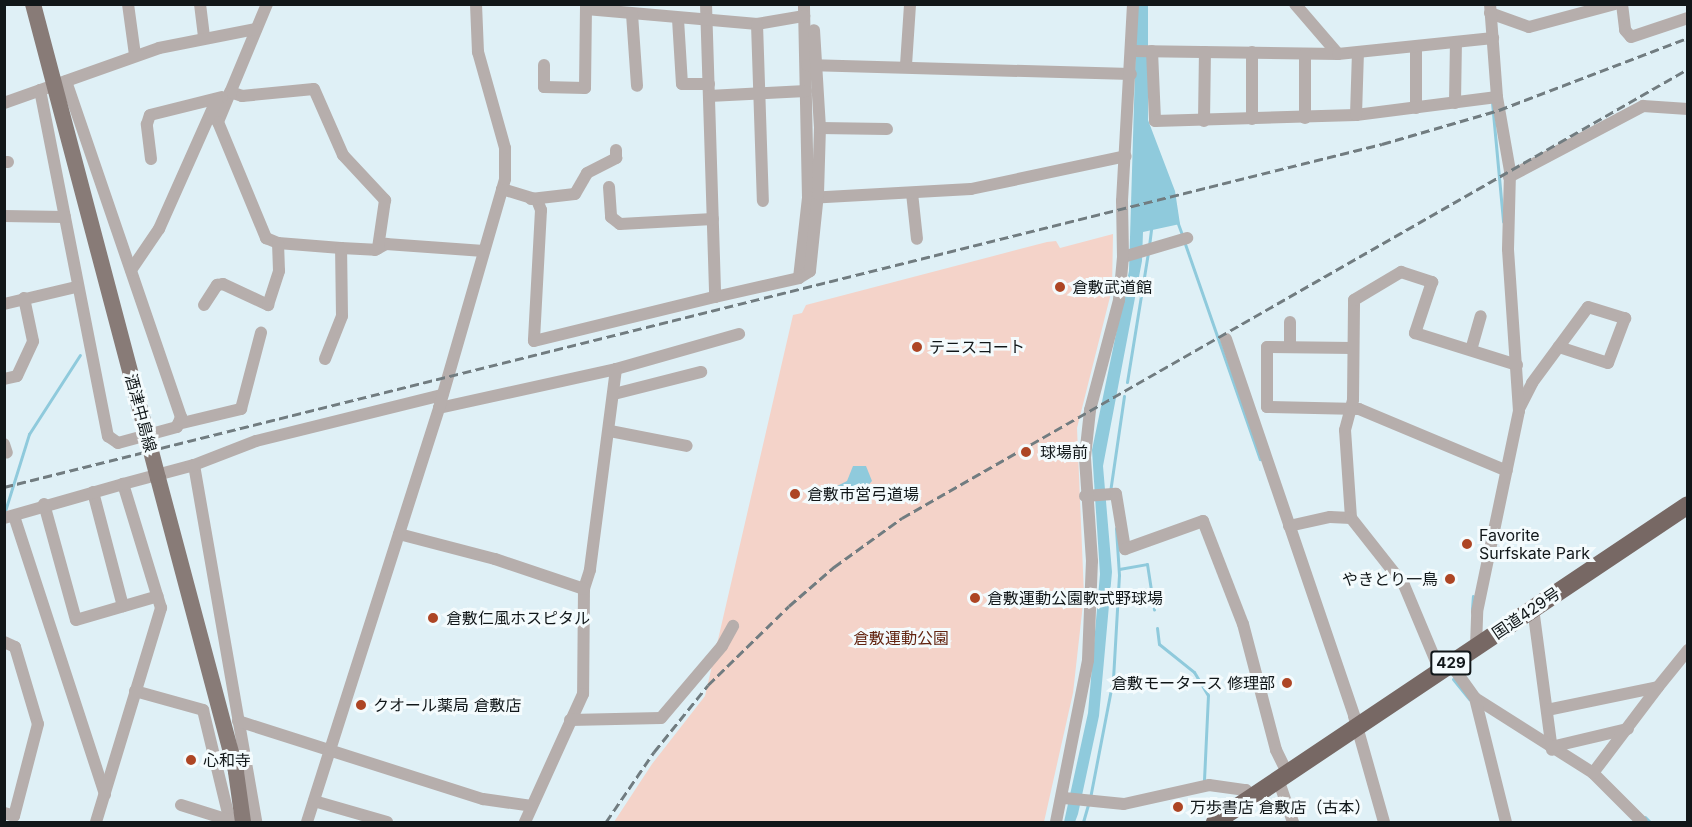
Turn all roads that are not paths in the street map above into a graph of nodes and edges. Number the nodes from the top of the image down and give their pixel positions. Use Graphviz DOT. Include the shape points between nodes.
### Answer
graph roads {
  1 [pos="33,4"];
  2 [pos="128,4"];
  3 [pos="200,4"];
  4 [pos="267,4"];
  5 [pos="476,4"];
  6 [pos="706,4"];
  7 [pos="812,4"];
  8 [pos="910,4"];
  9 [pos="1133,4"];
  10 [pos="1295,4"];
  11 [pos="1615,4"];
  12 [pos="1622,4"];
  13 [pos="586,7"];
  14 [pos="1490,9"];
  15 [pos="804,10"];
  16 [pos="632,14"];
  17 [pos="1688,18"];
  18 [pos="678,19"];
  19 [pos="707,21"];
  20 [pos="757,24"];
  21 [pos="256,29"];
  22 [pos="204,38"];
  23 [pos="1491,39"];
  24 [pos="1456,42"];
  25 [pos="1416,47"];
  26 [pos="1134,51"];
  27 [pos="1151,51"];
  28 [pos="1205,51"];
  29 [pos="1252,52"];
  30 [pos="1358,53"];
  31 [pos="1305,54"];
  32 [pos="1338,54"];
  33 [pos="135,55"];
  34 [pos="544,65"];
  35 [pos="906,65"];
  36 [pos="812,66"];
  37 [pos="1131,74"];
  38 [pos="54,85"];
  39 [pos="637,86"];
  40 [pos="709,90"];
  41 [pos="806,91"];
  42 [pos="760,94"];
  43 [pos="224,96"];
  44 [pos="1493,98"];
  45 [pos="4,103"];
  46 [pos="1455,103"];
  47 [pos="1416,108"];
  48 [pos="1131,109"];
  49 [pos="1150,109"];
  50 [pos="1688,109"];
  51 [pos="1356,115"];
  52 [pos="1305,118"];
  53 [pos="1252,119"];
  54 [pos="1204,121"];
  55 [pos="820,128"];
  56 [pos="887,129"];
  57 [pos="616,150"];
  58 [pos="1126,156"];
  59 [pos="151,159"];
  60 [pos="1509,177"];
  61 [pos="609,187"];
  62 [pos="502,189"];
  63 [pos="912,193"];
  64 [pos="813,198"];
  65 [pos="531,199"];
  66 [pos="763,201"];
  67 [pos="5,217"];
  68 [pos="65,217"];
  69 [pos="713,219"];
  70 [pos="917,239"];
  71 [pos="1184,239"];
  72 [pos="278,243"];
  73 [pos="341,248"];
  74 [pos="378,248"];
  75 [pos="484,251"];
  76 [pos="1125,257"];
  77 [pos="131,270"];
  78 [pos="76,287"];
  79 [pos="24,297"];
  80 [pos="715,297"];
  81 [pos="4,304"];
  82 [pos="204,305"];
  83 [pos="1481,316"];
  84 [pos="1290,322"];
  85 [pos="261,333"];
  86 [pos="739,334"];
  87 [pos="1226,339"];
  88 [pos="1290,346"];
  89 [pos="1559,347"];
  90 [pos="1353,348"];
  91 [pos="1471,350"];
  92 [pos="325,359"];
  93 [pos="1513,364"];
  94 [pos="616,369"];
  95 [pos="701,372"];
  96 [pos="4,379"];
  97 [pos="614,394"];
  98 [pos="442,395"];
  99 [pos="1248,407"];
  100 [pos="1267,407"];
  101 [pos="1352,407"];
  102 [pos="439,408"];
  103 [pos="1519,411"];
  104 [pos="178,424"];
  105 [pos="609,431"];
  106 [pos="687,446"];
  107 [pos="194,465"];
  108 [pos="1504,470"];
  109 [pos="123,484"];
  110 [pos="93,492"];
  111 [pos="1088,496"];
  112 [pos="44,504"];
  113 [pos="1688,505"];
  114 [pos="9,517"];
  115 [pos="1351,518"];
  116 [pos="1289,526"];
  117 [pos="399,534"];
  118 [pos="584,589"];
  119 [pos="158,596"];
  120 [pos="123,606"];
  121 [pos="1533,608"];
  122 [pos="734,626"];
  123 [pos="4,642"];
  124 [pos="1476,646"];
  125 [pos="1688,650"];
  126 [pos="1445,667"];
  127 [pos="1658,687"];
  128 [pos="135,691"];
  129 [pos="1475,698"];
  130 [pos="1547,710"];
  131 [pos="570,720"];
  132 [pos="238,721"];
  133 [pos="1357,727"];
  134 [pos="1628,729"];
  135 [pos="1552,748"];
  136 [pos="330,751"];
  137 [pos="1593,773"];
  138 [pos="1283,776"];
  139 [pos="105,794"];
  140 [pos="1252,797"];
  141 [pos="314,801"];
  142 [pos="1078,801"];
  143 [pos="181,805"];
  144 [pos="532,806"];
  145 [pos="4,813"];
  146 [pos="96,822"];
  147 [pos="234,822"];
  148 [pos="256,822"];
  149 [pos="307,822"];
  150 [pos="387,822"];
  151 [pos="525,822"];
  152 [pos="1056,822"];
  153 [pos="1215,822"];
  154 [pos="1293,822"];
  155 [pos="1384,822"];
  156 [pos="1506,822"];
  157 [pos="1642,822"];
  1 -- 38 [label="main road, 酒津中島線"];
  2 -- 33 [label="street"];
  3 -- 22 [label="street"];
  4 -- 21 [label="street"];
  5 -- 62 [label="street" via="478,52 505,148"];
  6 -- 19 [label="street"];
  7 -- 36 [label="street"];
  8 -- 35 [label="street"];
  9 -- 26 [label="street"];
  10 -- 32 [label="street"];
  11 -- 14 [label="street" via="1529,27"];
  12 -- 17 [label="street" via="1625,30 1631,37"];
  13 -- 16 [label="street"];
  13 -- 34 [label="street" via="585,88 544,87"];
  14 -- 23 [label="street"];
  15 -- 20 [label="street"];
  15 -- 36 [label="street"];
  16 -- 18 [label="street"];
  16 -- 39 [label="street"];
  18 -- 19 [label="street"];
  18 -- 40 [label="street" via="682,84"];
  19 -- 20 [label="street"];
  19 -- 40 [label="street"];
  20 -- 42 [label="street"];
  21 -- 22 [label="street"];
  21 -- 43 [label="street"];
  22 -- 33 [label="street"];
  23 -- 24 [label="street"];
  23 -- 44 [label="street"];
  24 -- 25 [label="street"];
  24 -- 46 [label="street"];
  25 -- 30 [label="street"];
  25 -- 47 [label="street"];
  26 -- 27 [label="street"];
  26 -- 37 [label="street"];
  27 -- 28 [label="street"];
  27 -- 49 [label="street"];
  28 -- 29 [label="street"];
  28 -- 54 [label="street"];
  29 -- 31 [label="street"];
  29 -- 53 [label="street"];
  30 -- 32 [label="street"];
  30 -- 51 [label="street"];
  31 -- 32 [label="street"];
  31 -- 52 [label="street"];
  33 -- 38 [label="street"];
  35 -- 36 [label="street"];
  35 -- 37 [label="street"];
  36 -- 41 [label="street"];
  36 -- 55 [label="street"];
  37 -- 48 [label="street"];
  38 -- 45 [label="street"];
  38 -- 68 [label="street"];
  38 -- 77 [label="street"];
  38 -- 147 [label="main road, 酒津中島線, bridge" via="236,772"];
  40 -- 42 [label="street"];
  40 -- 69 [label="street"];
  41 -- 42 [label="street"];
  41 -- 64 [label="street"];
  42 -- 66 [label="street"];
  43 -- 59 [label="street" via="150,115 147,124"];
  43 -- 72 [label="street" via="218,122 266,238"];
  43 -- 74 [label="street" via="314,90 343,155 385,200"];
  43 -- 77 [label="street" via="159,229"];
  44 -- 46 [label="street"];
  44 -- 60 [label="street"];
  46 -- 47 [label="street"];
  47 -- 51 [label="street"];
  48 -- 49 [label="street"];
  48 -- 58 [label="street"];
  49 -- 54 [label="street" via="1155,121"];
  50 -- 60 [label="street" via="1643,105"];
  51 -- 52 [label="street"];
  52 -- 53 [label="street"];
  53 -- 54 [label="street"];
  55 -- 56 [label="street"];
  55 -- 64 [label="street"];
  57 -- 65 [label="street" via="616,158 588,173 574,194"];
  58 -- 63 [label="street" via="970,189"];
  58 -- 76 [label="street"];
  60 -- 93 [label="street"];
  61 -- 69 [label="street" via="611,217 620,224"];
  62 -- 65 [label="street"];
  62 -- 75 [label="street"];
  63 -- 64 [label="street"];
  63 -- 70 [label="street"];
  64 -- 80 [label="street" via="799,278"];
  65 -- 80 [label="street" via="537,201 541,210 542,228 534,341"];
  67 -- 68 [label="street"];
  68 -- 78 [label="street"];
  69 -- 80 [label="street"];
  71 -- 76 [label="street"];
  72 -- 73 [label="street"];
  72 -- 82 [label="street" via="279,271 268,305 223,284 217,285"];
  73 -- 74 [label="street"];
  73 -- 92 [label="street" via="342,316"];
  74 -- 75 [label="street" via="386,243"];
  75 -- 98 [label="street"];
  76 -- 111 [label="street" via="1119,300 1087,427"];
  77 -- 104 [label="street" via="181,417"];
  78 -- 79 [label="street"];
  78 -- 104 [label="street" via="108,436 118,443"];
  79 -- 81 [label="street"];
  79 -- 96 [label="street" via="33,341 17,376"];
  83 -- 91 [label="street"];
  84 -- 88 [label="street"];
  85 -- 104 [label="street" via="241,409"];
  86 -- 94 [label="street"];
  87 -- 99 [label="street"];
  88 -- 90 [label="street"];
  88 -- 100 [label="street" via="1268,347"];
  89 -- 89 [label="street" via="1588,307 1625,318 1608,363"];
  89 -- 103 [label="street" via="1532,383"];
  90 -- 91 [label="street" via="1354,300 1401,272 1432,282 1415,333"];
  90 -- 101 [label="street"];
  91 -- 93 [label="street"];
  93 -- 103 [label="street"];
  94 -- 97 [label="street"];
  94 -- 102 [label="street"];
  95 -- 97 [label="street"];
  97 -- 105 [label="street"];
  98 -- 102 [label="street"];
  98 -- 107 [label="street" via="256,441"];
  99 -- 100 [label="street"];
  99 -- 116 [label="street"];
  100 -- 101 [label="street"];
  101 -- 108 [label="street"];
  101 -- 115 [label="street" via="1345,430"];
  102 -- 117 [label="street"];
  103 -- 108 [label="street"];
  105 -- 106 [label="street"];
  105 -- 118 [label="street"];
  107 -- 109 [label="street"];
  107 -- 132 [label="street"];
  108 -- 124 [label="street" via="1477,612"];
  109 -- 110 [label="street"];
  109 -- 119 [label="street"];
  110 -- 112 [label="street"];
  110 -- 120 [label="street"];
  111 -- 138 [label="street" via="1116,494 1125,549 1203,521 1243,624"];
  111 -- 142 [label="street" via="1092,561"];
  112 -- 114 [label="street"];
  112 -- 120 [label="street" via="76,620"];
  113 -- 121 [label="highway, 国道429号 / 429"];
  114 -- 139 [label="street"];
  115 -- 116 [label="street" via="1318,518"];
  115 -- 126 [label="street" via="1404,585"];
  116 -- 133 [label="street"];
  117 -- 118 [label="street" via="495,559"];
  117 -- 136 [label="street"];
  118 -- 131 [label="street" via="583,694"];
  119 -- 120 [label="street"];
  119 -- 128 [label="street" via="162,608"];
  121 -- 124 [label="highway, 国道429号 / 429"];
  121 -- 130 [label="street"];
  122 -- 131 [label="street" via="722,646 661,718"];
  123 -- 145 [label="street" via="15,647 38,724 14,816"];
  124 -- 126 [label="highway, 国道429号 / 429"];
  125 -- 127 [label="street"];
  126 -- 129 [label="street"];
  126 -- 133 [label="highway, 国道429号 / 429"];
  127 -- 130 [label="street"];
  127 -- 134 [label="street"];
  128 -- 139 [label="street"];
  128 -- 147 [label="street" via="203,710"];
  129 -- 135 [label="street"];
  129 -- 156 [label="street"];
  130 -- 135 [label="street"];
  131 -- 144 [label="street"];
  132 -- 136 [label="street"];
  132 -- 148 [label="street"];
  133 -- 138 [label="highway, 国道429号 / 429"];
  133 -- 155 [label="street"];
  134 -- 135 [label="street"];
  134 -- 137 [label="street"];
  135 -- 137 [label="street"];
  136 -- 141 [label="street"];
  136 -- 144 [label="street" via="483,799"];
  137 -- 157 [label="street"];
  138 -- 140 [label="highway, 国道429号 / 429"];
  138 -- 154 [label="street"];
  139 -- 146 [label="street"];
  140 -- 142 [label="street" via="1246,790 1201,785 1144,801"];
  140 -- 153 [label="highway, 国道429号 / 429"];
  141 -- 149 [label="street"];
  141 -- 150 [label="street"];
  142 -- 152 [label="street"];
  143 -- 147 [label="street"];
  144 -- 151 [label="street"];
}
